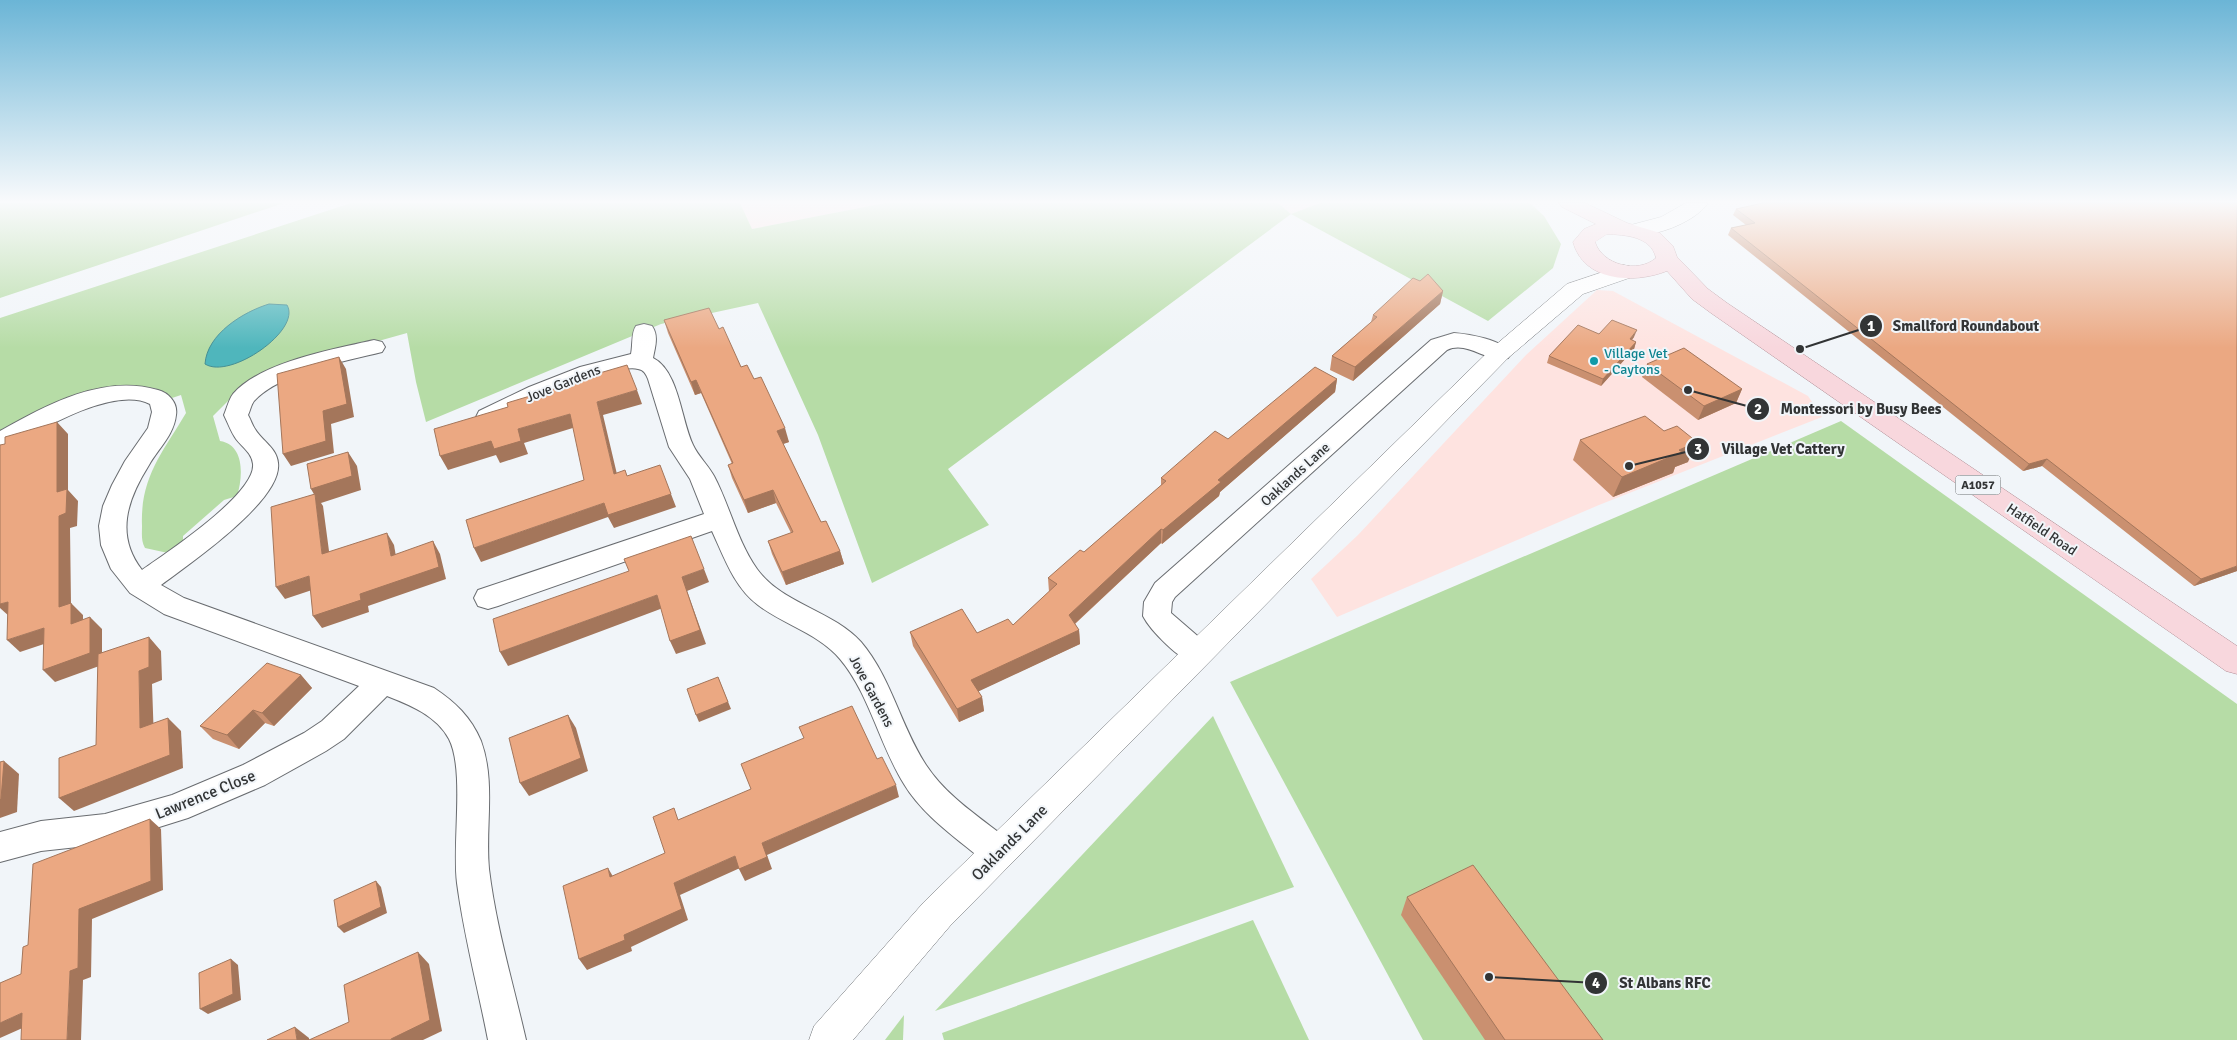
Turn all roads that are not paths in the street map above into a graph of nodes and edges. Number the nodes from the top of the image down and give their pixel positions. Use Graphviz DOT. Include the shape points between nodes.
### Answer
graph roads {
  1 [pos="1584,252"];
  2 [pos="1589,252"];
  3 [pos="1665,253"];
  4 [pos="1628,272"];
  5 [pos="1575,289"];
  6 [pos="1700,294"];
  7 [pos="644,331"];
  8 [pos="374,347"];
  9 [pos="1500,353"];
  10 [pos="641,361"];
  11 [pos="488,417"];
  12 [pos="0,442"];
  13 [pos="719,519"];
  14 [pos="140,586"];
  15 [pos="488,598"];
  16 [pos="1198,653"];
  17 [pos="2237,662"];
  18 [pos="383,682"];
  19 [pos="0,847"];
  20 [pos="998,852"];
  21 [pos="507,1040"];
  22 [pos="828,1040"];
  1 -- 5 [label="street"];
  2 -- 4 [label="main road, Hatfield Road" via="1601,264"];
  3 -- 4 [label="main road" via="1663,265 1655,270"];
  3 -- 6 [label="main road, Hatfield Road / A1057"];
  4 -- 5 [label="street, Oaklands Lane"];
  4 -- 6 [label="main road, Hatfield Road / A1057"];
  5 -- 9 [label="street, Oaklands Lane"];
  6 -- 17 [label="main road, Hatfield Road / A1057"];
  7 -- 10 [label="street"];
  8 -- 14 [label="street" via="280,373 243,397 237,418 244,434 265,456 266,469 259,486 227,521"];
  9 -- 16 [label="street, Oaklands Lane"];
  9 -- 16 [label="street, Oaklands Lane" via="1459,340 1439,345 1165,590 1158,602 1157,616"];
  10 -- 11 [label="street, Jove Gardens" via="623,362 588,372 536,392"];
  10 -- 13 [label="street, Jove Gardens" via="657,371 681,447 702,477"];
  12 -- 14 [label="street" via="51,414 82,402 131,393 158,399 163,404 164,418 125,484 113,523 115,554"];
  13 -- 15 [label="street"];
  13 -- 20 [label="street, Jove Gardens" via="739,562 756,587 783,607 828,631 850,650 864,670 925,790"];
  14 -- 18 [label="street" via="174,606"];
  16 -- 20 [label="street, Oaklands Lane"];
  18 -- 19 [label="street, Lawrence Close" via="333,730 254,775 177,808 105,829 41,836"];
  18 -- 21 [label="street" via="423,697 446,713 466,742 474,800 474,883"];
  20 -- 22 [label="street, Oaklands Lane" via="937,914"];
}
